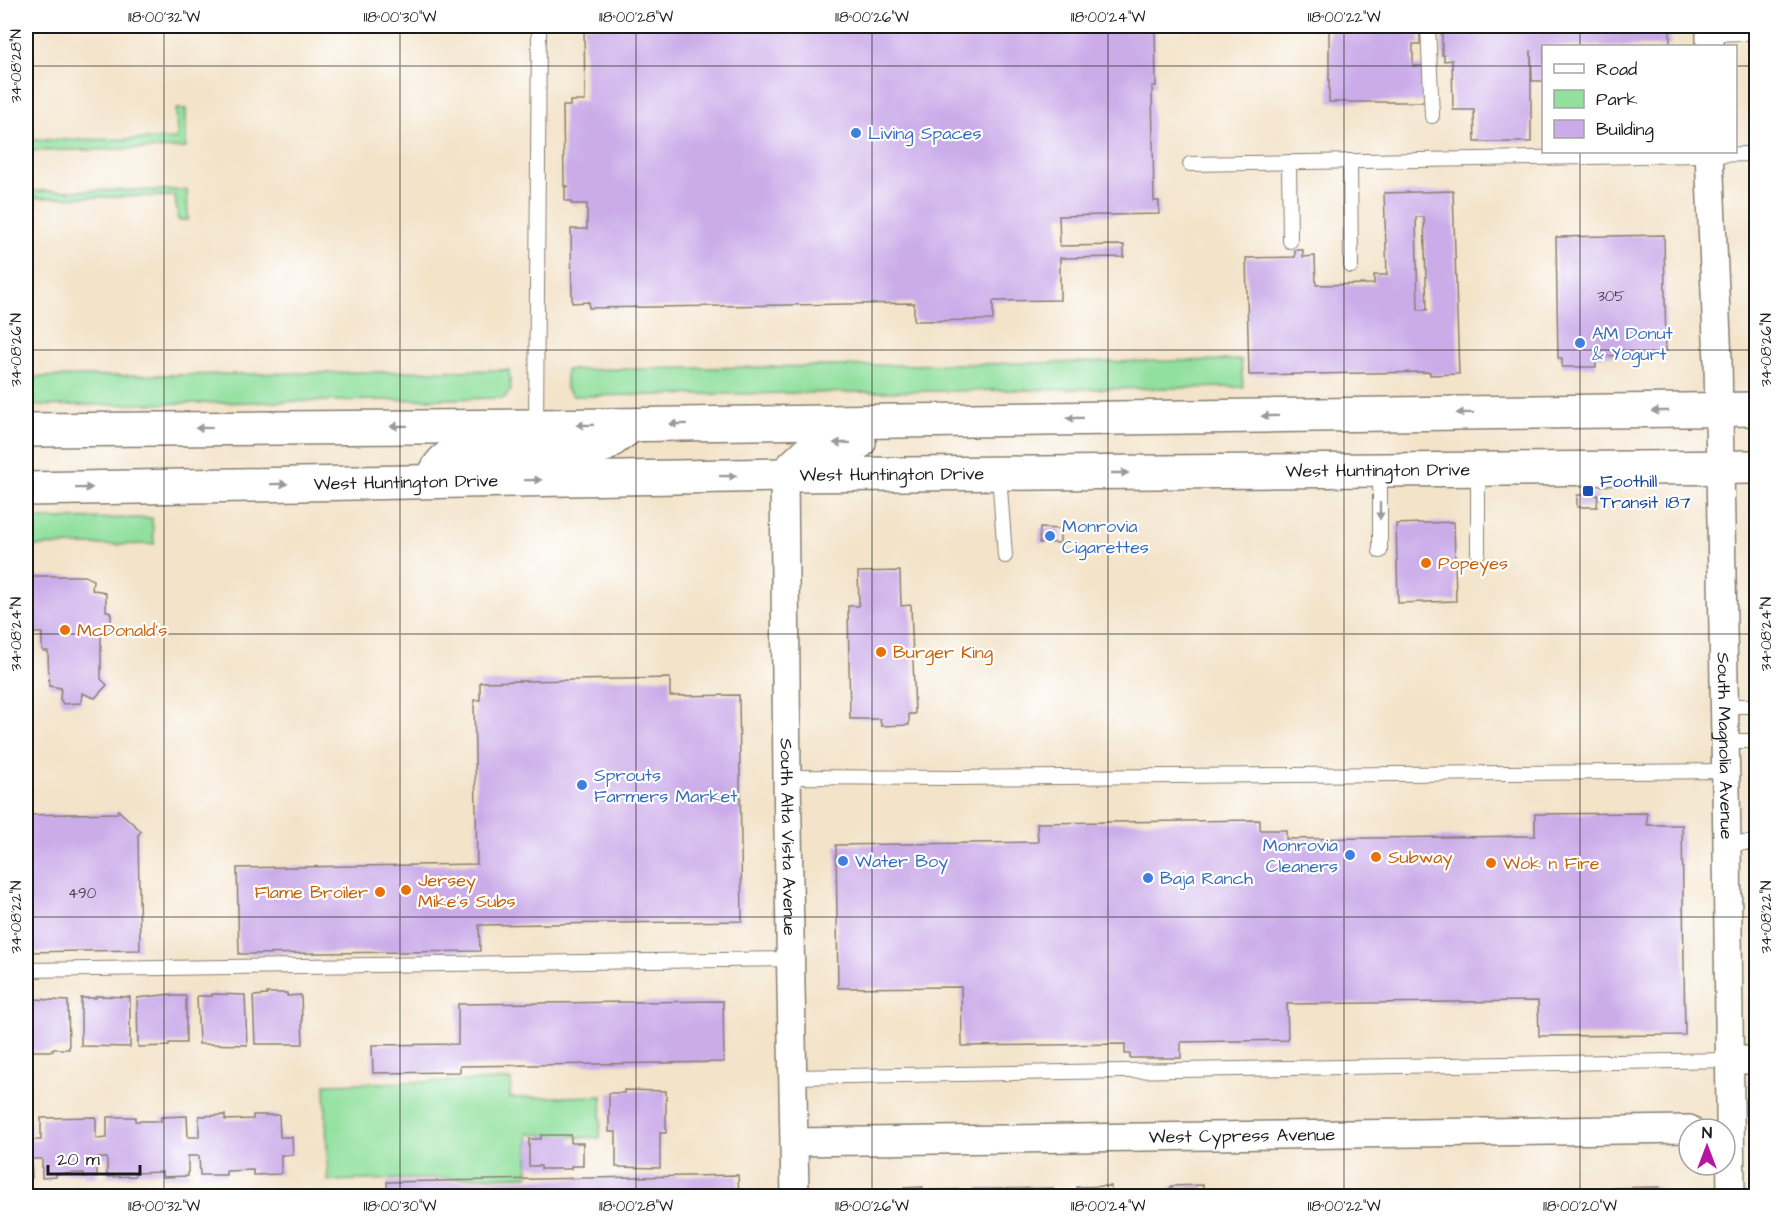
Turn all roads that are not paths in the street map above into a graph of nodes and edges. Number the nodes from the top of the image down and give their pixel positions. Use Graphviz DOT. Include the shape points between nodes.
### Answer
graph roads {
  1 [pos="539,26"];
  2 [pos="1428,26"];
  3 [pos="1747,33"];
  4 [pos="1710,35"];
  5 [pos="1432,116"];
  6 [pos="1709,153"];
  7 [pos="1636,154"];
  8 [pos="1756,154"];
  9 [pos="1350,161"];
  10 [pos="1289,162"];
  11 [pos="1190,164"];
  12 [pos="1290,241"];
  13 [pos="1351,266"];
  14 [pos="1756,409"];
  15 [pos="1719,410"];
  16 [pos="979,420"];
  17 [pos="634,425"];
  18 [pos="536,426"];
  19 [pos="26,430"];
  20 [pos="1756,467"];
  21 [pos="1720,468"];
  22 [pos="1478,470"];
  23 [pos="1380,471"];
  24 [pos="999,474"];
  25 [pos="784,475"];
  26 [pos="432,481"];
  27 [pos="26,489"];
  28 [pos="1380,551"];
  29 [pos="1478,553"];
  30 [pos="1005,556"];
  31 [pos="1724,706"];
  32 [pos="1756,706"];
  33 [pos="1725,741"];
  34 [pos="1756,741"];
  35 [pos="1726,771"];
  36 [pos="786,777"];
  37 [pos="1727,843"];
  38 [pos="1756,843"];
  39 [pos="792,959"];
  40 [pos="26,970"];
  41 [pos="1729,1060"];
  42 [pos="1756,1060"];
  43 [pos="794,1077"];
  44 [pos="1730,1117"];
  45 [pos="1677,1129"];
  46 [pos="795,1142"];
  47 [pos="1731,1177"];
  48 [pos="795,1197"];
  49 [pos="1731,1197"];
  1 -- 18 [label="lane"];
  2 -- 5 [label="lane"];
  3 -- 4 [label="lane"];
  6 -- 7 [label="lane"];
  6 -- 8 [label="lane"];
  6 -- 15 [label="street, South Magnolia Avenue"];
  7 -- 9 [label="lane"];
  9 -- 10 [label="lane"];
  9 -- 13 [label="lane"];
  10 -- 11 [label="lane"];
  10 -- 12 [label="lane"];
  14 -- 15 [label="main road"];
  15 -- 16 [label="main road, one-way"];
  15 -- 21 [label="street, South Magnolia Avenue"];
  16 -- 17 [label="main road, one-way"];
  16 -- 25 [label="main road, one-way" via="931,441 818,443"];
  17 -- 18 [label="main road, one-way"];
  17 -- 26 [label="main road" via="605,445 570,452 453,454 444,459"];
  18 -- 19 [label="main road, one-way"];
  20 -- 21 [label="main road, West Huntington Drive"];
  21 -- 22 [label="main road, West Huntington Drive"];
  21 -- 31 [label="street, South Magnolia Avenue"];
  22 -- 23 [label="main road, West Huntington Drive"];
  22 -- 29 [label="lane"];
  24 -- 23 [label="main road, West Huntington Drive, one-way"];
  23 -- 28 [label="lane, one-way"];
  24 -- 25 [label="main road, West Huntington Drive"];
  24 -- 30 [label="lane"];
  26 -- 25 [label="main road, West Huntington Drive, one-way"];
  25 -- 36 [label="street, South Alta Vista Avenue"];
  27 -- 26 [label="main road, West Huntington Drive, one-way"];
  31 -- 32 [label="lane"];
  31 -- 33 [label="street, South Magnolia Avenue"];
  33 -- 34 [label="lane"];
  33 -- 35 [label="street, South Magnolia Avenue"];
  35 -- 36 [label="lane"];
  35 -- 37 [label="street, South Magnolia Avenue"];
  36 -- 39 [label="street, South Alta Vista Avenue"];
  37 -- 38 [label="lane"];
  37 -- 41 [label="street, South Magnolia Avenue"];
  39 -- 40 [label="lane"];
  39 -- 43 [label="street, South Alta Vista Avenue"];
  41 -- 42 [label="street"];
  41 -- 43 [label="lane"];
  41 -- 44 [label="street, South Magnolia Avenue"];
  43 -- 46 [label="street, South Alta Vista Avenue"];
  45 -- 46 [label="street, West Cypress Avenue"];
  46 -- 48 [label="street, South Alta Vista Avenue"];
  47 -- 49 [label="street, South Magnolia Avenue"];
}
